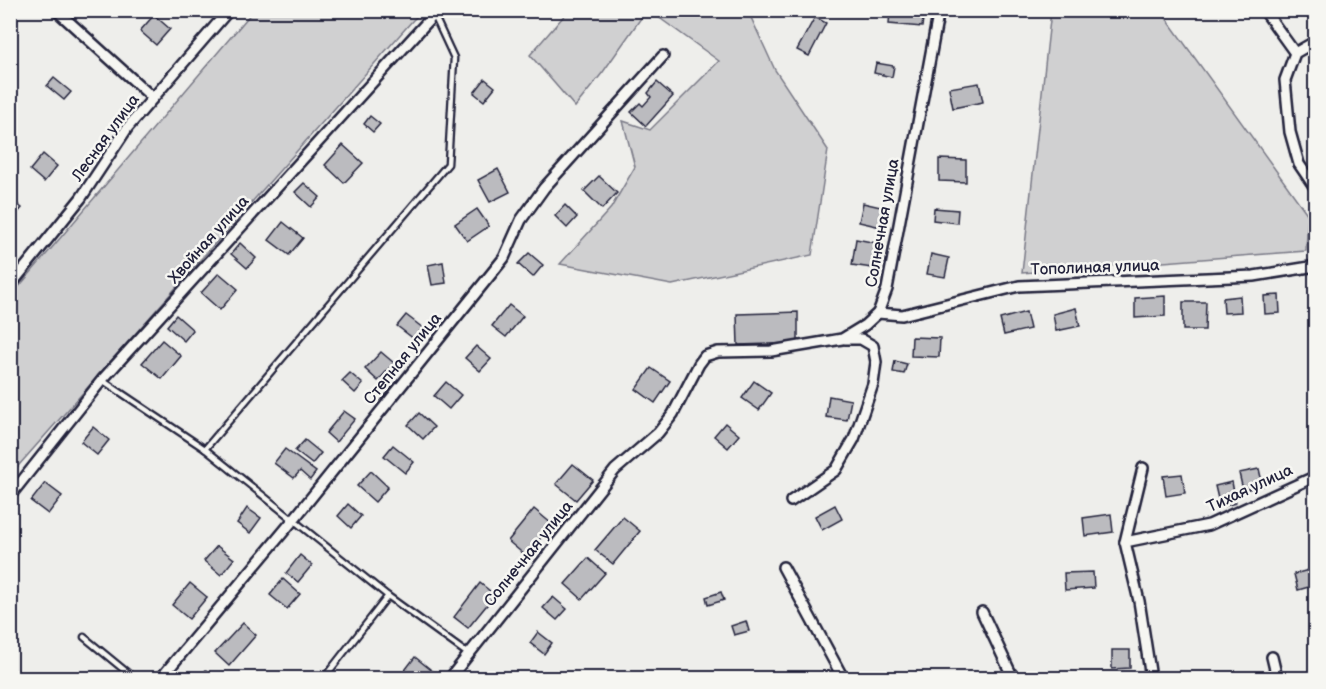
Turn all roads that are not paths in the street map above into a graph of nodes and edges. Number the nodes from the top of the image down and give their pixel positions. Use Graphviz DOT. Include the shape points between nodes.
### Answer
graph roads {
  1 [pos="56,10"];
  2 [pos="229,10"];
  3 [pos="939,10"];
  4 [pos="1264,10"];
  5 [pos="436,12"];
  6 [pos="1316,41"];
  7 [pos="1295,53"];
  8 [pos="663,56"];
  9 [pos="153,98"];
  10 [pos="1316,189"];
  11 [pos="1316,266"];
  12 [pos="10,286"];
  13 [pos="878,313"];
  14 [pos="842,339"];
  15 [pos="102,380"];
  16 [pos="205,449"];
  17 [pos="1143,468"];
  18 [pos="1316,476"];
  19 [pos="10,496"];
  20 [pos="791,501"];
  21 [pos="294,519"];
  22 [pos="1125,542"];
  23 [pos="783,567"];
  24 [pos="388,596"];
  25 [pos="982,612"];
  26 [pos="84,637"];
  27 [pos="468,654"];
  28 [pos="1272,657"];
  29 [pos="134,678"];
  30 [pos="161,678"];
  31 [pos="324,678"];
  32 [pos="450,678"];
  33 [pos="843,678"];
  34 [pos="1013,678"];
  35 [pos="1151,678"];
  36 [pos="1277,678"];
  1 -- 9 [label="street"];
  2 -- 9 [label="street, Лесная улица"];
  3 -- 13 [label="street, Солнечная улица" via="887,290"];
  4 -- 7 [label="street"];
  5 -- 15 [label="street, Хвойная улица"];
  5 -- 16 [label="lane" via="454,58 448,164"];
  6 -- 7 [label="street"];
  7 -- 10 [label="street" via="1285,80 1290,132 1299,164"];
  8 -- 21 [label="street, Степная улица" via="544,188 521,220 504,258"];
  9 -- 12 [label="street, Лесная улица" via="81,198"];
  11 -- 13 [label="street, Тополиная улица" via="1254,276 1019,286 902,315"];
  13 -- 14 [label="street, Солнечная улица"];
  14 -- 20 [label="street" via="861,339 873,346 873,384 854,439 836,470"];
  14 -- 27 [label="street, Солнечная улица" via="771,351 718,352 705,356 658,433 615,470"];
  15 -- 16 [label="lane"];
  15 -- 19 [label="street, Хвойная улица"];
  16 -- 21 [label="lane"];
  17 -- 22 [label="street"];
  18 -- 22 [label="street, Тихая улица" via="1209,525"];
  21 -- 24 [label="lane"];
  21 -- 30 [label="street, Степная улица"];
  22 -- 35 [label="street"];
  23 -- 33 [label="street"];
  24 -- 27 [label="lane"];
  24 -- 31 [label="lane"];
  25 -- 34 [label="street"];
  26 -- 29 [label="lane"];
  27 -- 32 [label="street, Солнечная улица"];
  28 -- 36 [label="street"];
}
